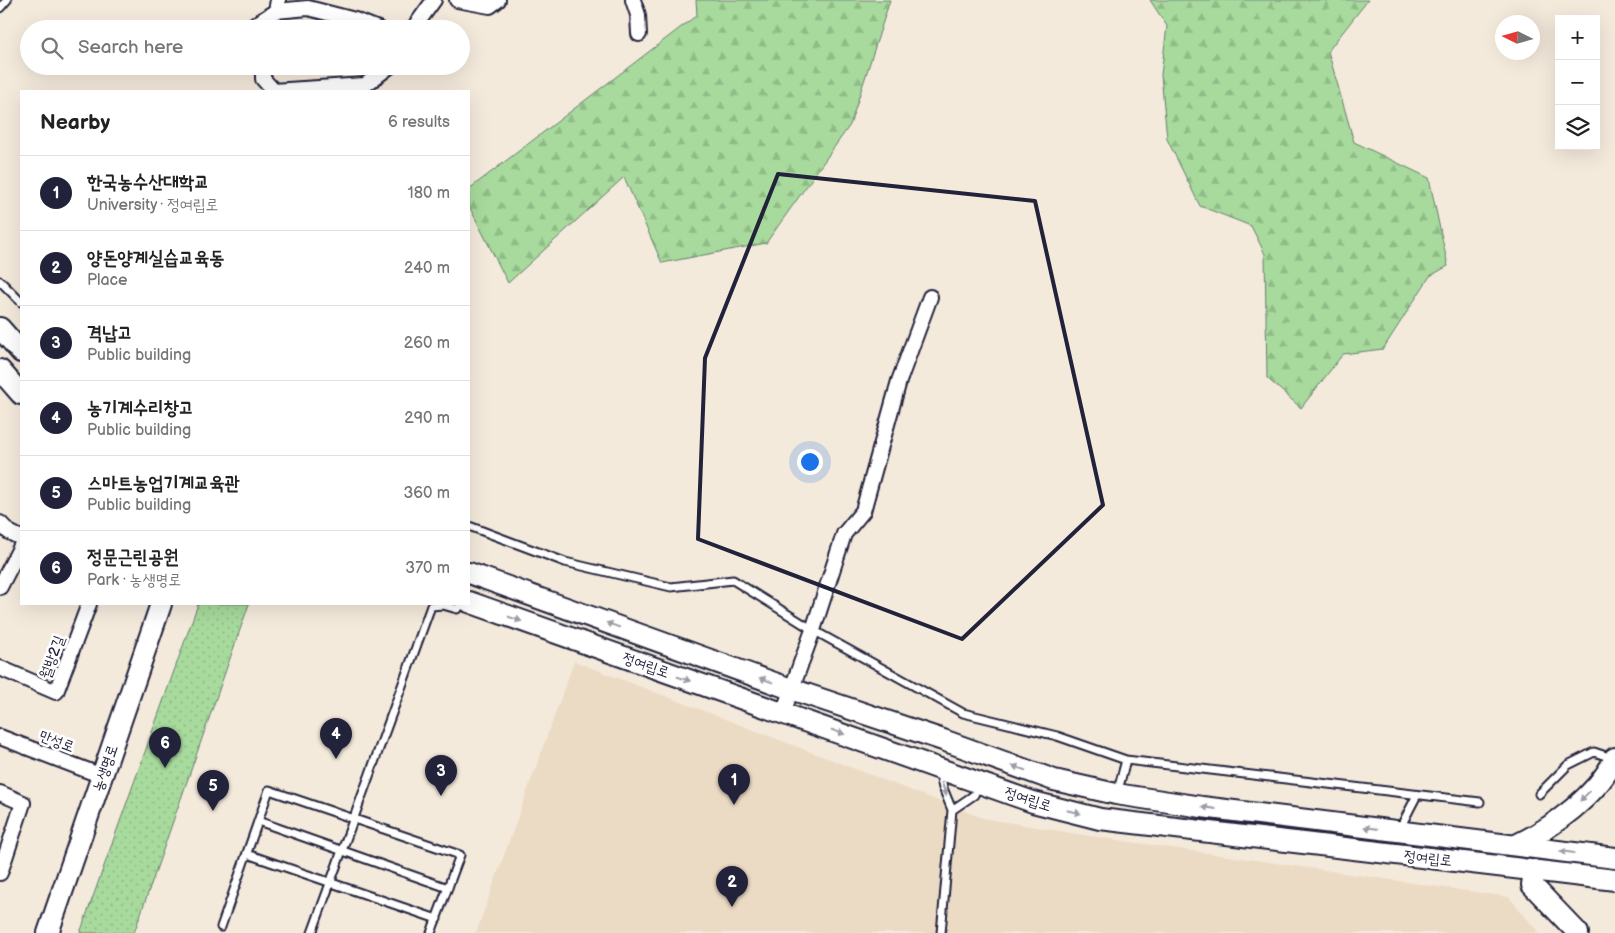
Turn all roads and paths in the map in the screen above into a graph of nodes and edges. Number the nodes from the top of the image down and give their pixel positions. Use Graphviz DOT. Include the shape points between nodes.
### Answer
graph roads {
  1 [pos="7,0"];
  2 [pos="434,0"];
  3 [pos="458,0"];
  4 [pos="498,0"];
  5 [pos="633,0"];
  6 [pos="277,5"];
  7 [pos="0,8"];
  8 [pos="260,20"];
  9 [pos="355,20"];
  10 [pos="420,20"];
  11 [pos="639,34"];
  12 [pos="263,75"];
  13 [pos="379,75"];
  14 [pos="271,90"];
  15 [pos="291,90"];
  16 [pos="0,281"];
  17 [pos="930,297"];
  18 [pos="20,301"];
  19 [pos="0,328"];
  20 [pos="20,351"];
  21 [pos="0,370"];
  22 [pos="20,393"];
  23 [pos="0,522"];
  24 [pos="470,526"];
  25 [pos="20,538"];
  26 [pos="20,548"];
  27 [pos="470,573"];
  28 [pos="0,587"];
  29 [pos="470,602"];
  30 [pos="89,605"];
  31 [pos="161,605"];
  32 [pos="430,605"];
  33 [pos="443,605"];
  34 [pos="443,605"];
  35 [pos="462,605"];
  36 [pos="813,630"];
  37 [pos="0,668"];
  38 [pos="791,689"];
  39 [pos="783,713"];
  40 [pos="0,737"];
  41 [pos="947,741"];
  42 [pos="1615,758"];
  43 [pos="1126,760"];
  44 [pos="938,768"];
  45 [pos="102,776"];
  46 [pos="980,783"];
  47 [pos="0,793"];
  48 [pos="1116,794"];
  49 [pos="1539,794"];
  50 [pos="1417,795"];
  51 [pos="1480,802"];
  52 [pos="952,810"];
  53 [pos="352,818"];
  54 [pos="258,821"];
  55 [pos="1398,831"];
  56 [pos="1516,845"];
  57 [pos="341,850"];
  58 [pos="247,854"];
  59 [pos="1615,858"];
  60 [pos="1534,870"];
  61 [pos="0,873"];
  62 [pos="1615,880"];
  63 [pos="330,882"];
  64 [pos="448,888"];
  65 [pos="437,919"];
  66 [pos="221,927"];
  67 [pos="48,933"];
  68 [pos="312,933"];
  69 [pos="432,933"];
  70 [pos="940,933"];
  71 [pos="1578,933"];
  1 -- 7 [label="lane"];
  2 -- 10 [label="street"];
  3 -- 4 [label="street" via="490,6"];
  5 -- 11 [label="street"];
  6 -- 8 [label="street"];
  6 -- 9 [label="street" via="308,8"];
  12 -- 14 [label="street"];
  13 -- 15 [label="street" via="365,86"];
  16 -- 18 [label="lane"];
  17 -- 36 [label="street" via="899,381 863,511 844,534"];
  19 -- 20 [label="street"];
  21 -- 22 [label="street"];
  23 -- 25 [label="street"];
  24 -- 36 [label="lane" via="565,562 671,587 733,580"];
  26 -- 28 [label="street"];
  38 -- 27 [label="street, 정여립로, one-way"];
  29 -- 39 [label="street, 정여립로, one-way"];
  30 -- 37 [label="street, 월방2길" via="56,692"];
  31 -- 45 [label="street, 농생명로"];
  32 -- 33 [label="lane"];
  32 -- 53 [label="lane"];
  34 -- 35 [label="lane" via="457,608"];
  36 -- 38 [label="street"];
  36 -- 43 [label="lane" via="963,714 1057,736"];
  38 -- 39 [label="street"];
  38 -- 41 [label="street, 정여립로"];
  39 -- 44 [label="street, 정여립로, one-way"];
  40 -- 45 [label="street, 만성로"];
  41 -- 44 [label="street"];
  48 -- 41 [label="street, 정여립로, one-way" via="1054,780"];
  42 -- 49 [label="lane" via="1594,752 1568,765"];
  42 -- 56 [label="street, one-way" via="1610,768 1570,810 1538,835"];
  43 -- 48 [label="lane"];
  43 -- 50 [label="lane"];
  44 -- 46 [label="street, 정여립로"];
  44 -- 52 [label="lane, one-way"];
  45 -- 67 [label="street, 농생명로"];
  46 -- 52 [label="lane" via="974,795"];
  46 -- 60 [label="street, 정여립로, one-way" via="1033,802 1100,819"];
  47 -- 61 [label="street" via="23,803"];
  55 -- 48 [label="street, 정여립로, one-way"];
  50 -- 51 [label="lane"];
  50 -- 55 [label="lane"];
  52 -- 70 [label="lane"];
  53 -- 54 [label="lane" via="269,790"];
  53 -- 57 [label="lane"];
  53 -- 64 [label="lane" via="460,855"];
  54 -- 57 [label="lane"];
  54 -- 58 [label="lane"];
  55 -- 56 [label="street, 정여립로"];
  59 -- 56 [label="street, 정여립로, one-way"];
  57 -- 63 [label="lane"];
  57 -- 64 [label="lane"];
  58 -- 63 [label="lane"];
  58 -- 66 [label="lane"];
  60 -- 62 [label="street, 정여립로"];
  60 -- 71 [label="street" via="1532,885"];
  63 -- 65 [label="lane"];
  63 -- 68 [label="lane"];
  64 -- 65 [label="lane"];
  65 -- 69 [label="lane"];
}
